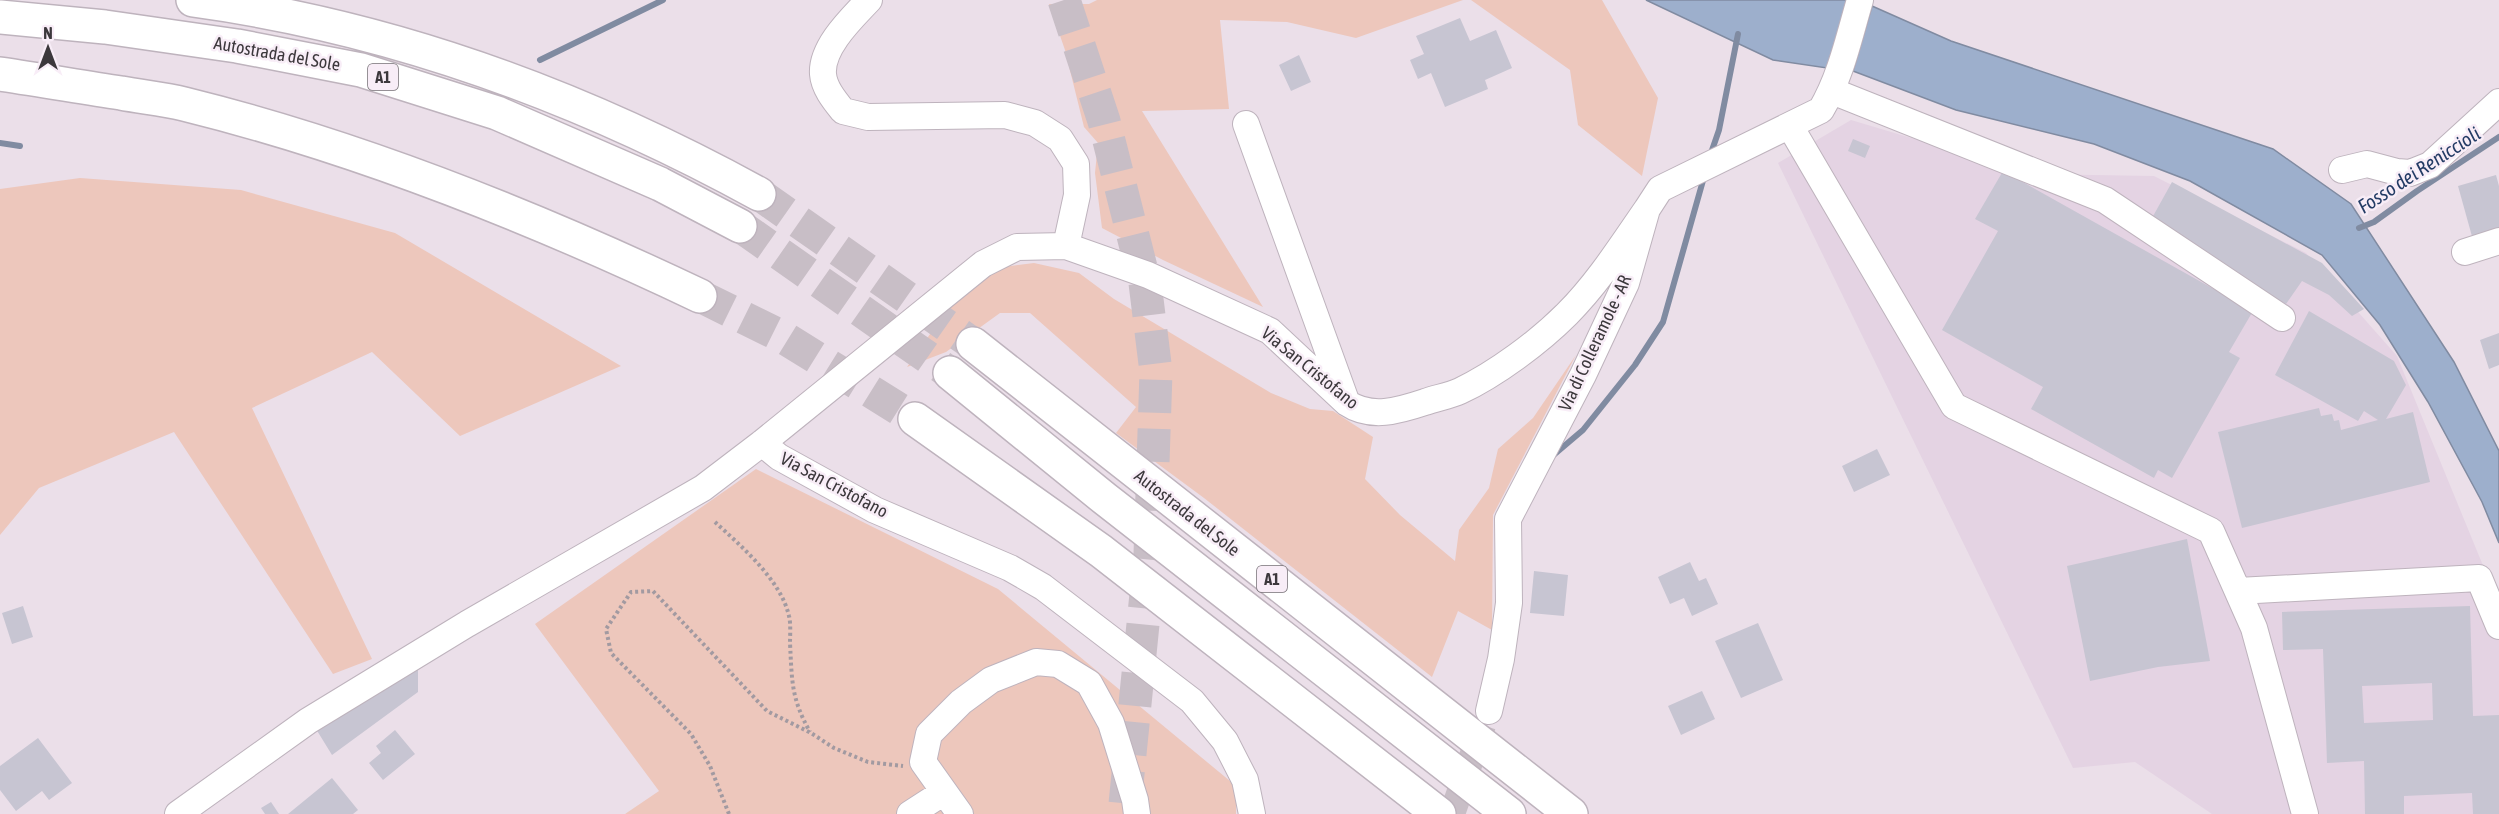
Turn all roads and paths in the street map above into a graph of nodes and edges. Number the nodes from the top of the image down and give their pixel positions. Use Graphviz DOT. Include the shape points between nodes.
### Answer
graph roads {
  1 [pos="193,0"];
  2 [pos="869,0"];
  3 [pos="1860,0"];
  4 [pos="0,17"];
  5 [pos="0,74"];
  6 [pos="1836,81"];
  7 [pos="2499,102"];
  8 [pos="1246,124"];
  9 [pos="1790,126"];
  10 [pos="2342,170"];
  11 [pos="759,194"];
  12 [pos="1647,209"];
  13 [pos="740,226"];
  14 [pos="2499,241"];
  15 [pos="1066,246"];
  16 [pos="2465,252"];
  17 [pos="700,296"];
  18 [pos="2282,318"];
  19 [pos="973,344"];
  20 [pos="950,373"];
  21 [pos="1347,403"];
  22 [pos="915,419"];
  23 [pos="762,443"];
  24 [pos="715,522"];
  25 [pos="2238,591"];
  26 [pos="2499,626"];
  27 [pos="1274,686"];
  28 [pos="1489,711"];
  29 [pos="811,733"];
  30 [pos="923,762"];
  31 [pos="944,792"];
  32 [pos="178,814"];
  33 [pos="729,814"];
  34 [pos="910,814"];
  35 [pos="960,814"];
  36 [pos="1137,814"];
  37 [pos="1252,814"];
  38 [pos="1404,814"];
  39 [pos="1439,814"];
  40 [pos="1509,814"];
  41 [pos="1571,814"];
  42 [pos="2305,814"];
  1 -- 11 [label="highway, Autostrada del Sole / A1" via="246,7 374,36 501,77 620,124"];
  2 -- 15 [label="street" via="840,32 825,61 823,75 830,94 843,111 868,117 1005,115 1035,123 1060,139 1076,164 1077,195"];
  3 -- 6 [label="street"];
  4 -- 13 [label="highway, Autostrada del Sole / A1" via="226,44 361,70 507,117 650,179"];
  5 -- 17 [label="highway" via="183,103 302,137 410,173 595,245"];
  6 -- 9 [label="street, Via di Colleramole - AR" via="1821,110"];
  6 -- 18 [label="street" via="2105,200"];
  7 -- 10 [label="street" via="2430,165 2410,173 2367,164"];
  8 -- 21 [label="street"];
  9 -- 12 [label="street, Via di Colleramole - AR" via="1660,189"];
  9 -- 25 [label="street" via="1954,406 2211,531"];
  12 -- 21 [label="street, Via San Cristofano" via="1569,313 1538,342 1506,363 1459,391 1412,406 1376,413 1359,411"];
  12 -- 28 [label="street, Via di Colleramole - AR" via="1626,283 1508,519 1509,603"];
  14 -- 16 [label="street"];
  15 -- 21 [label="street, Via San Cristofano" via="1148,275 1270,331"];
  15 -- 23 [label="street, Via San Cristofano" via="1017,247 983,264"];
  19 -- 41 [label="highway, Autostrada del Sole / A1"];
  20 -- 40 [label="highway, A1"];
  22 -- 27 [label="highway" via="1101,551"];
  23 -- 32 [label="street, Via San Cristofano" via="703,488 308,721"];
  23 -- 37 [label="street, Via San Cristofano" via="779,457 875,510 1010,568 1043,587 1192,701 1225,741 1245,780"];
  24 -- 29 [label="path" via="753,557 789,615 792,691"];
  25 -- 26 [label="street" via="2479,578"];
  25 -- 42 [label="street" via="2254,628"];
  27 -- 38 [label="highway"];
  27 -- 39 [label="highway"];
  29 -- 30 [label="path" via="868,762 901,766"];
  29 -- 33 [label="path" via="767,711 653,591 631,592 606,628 611,653 691,734 710,766"];
  30 -- 31 [label="street"];
  30 -- 36 [label="street" via="929,734 961,702 991,680 1036,662 1058,664 1089,683 1111,723"];
  31 -- 34 [label="street"];
  31 -- 35 [label="street"];
}
